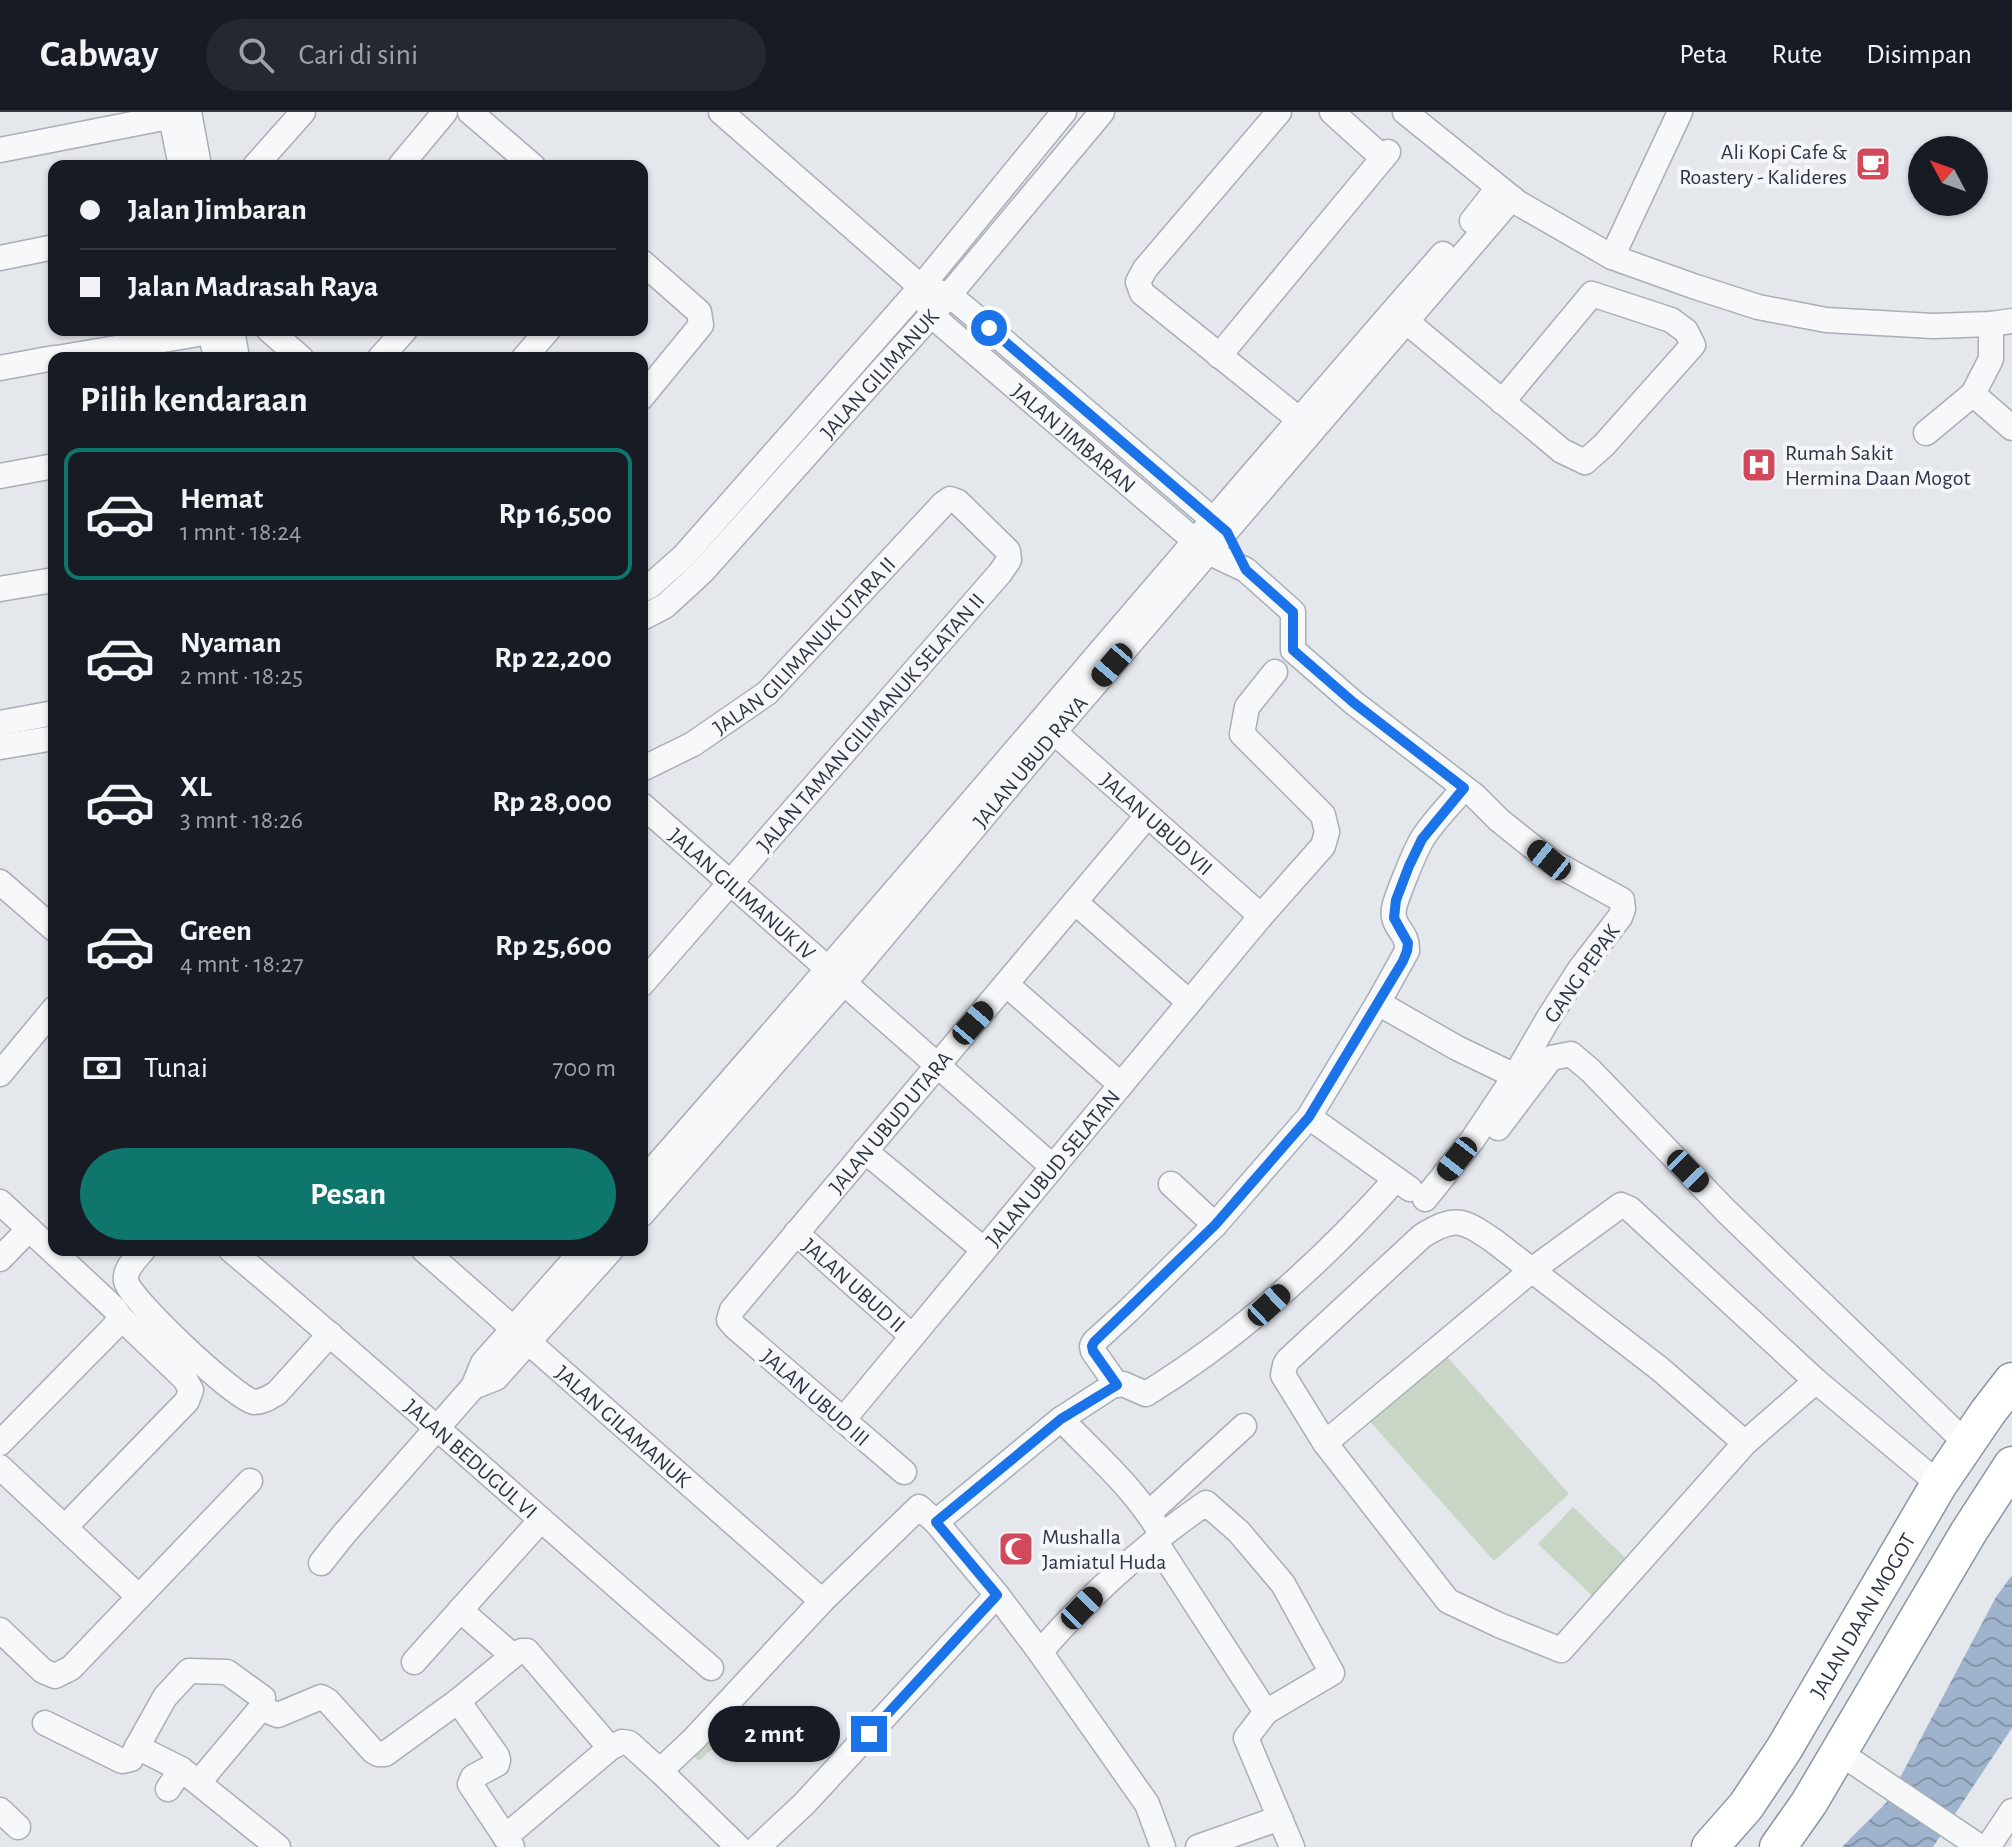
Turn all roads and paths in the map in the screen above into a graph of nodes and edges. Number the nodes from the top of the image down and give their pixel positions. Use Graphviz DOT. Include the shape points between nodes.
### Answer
graph roads {
  1 [pos="303,112"];
  2 [pos="445,112"];
  3 [pos="470,112"];
  4 [pos="721,112"];
  5 [pos="1064,112"];
  6 [pos="1102,112"];
  7 [pos="1279,112"];
  8 [pos="1332,112"];
  9 [pos="1405,112"];
  10 [pos="1680,112"];
  11 [pos="180,114"];
  12 [pos="0,150"];
  13 [pos="181,160"];
  14 [pos="197,160"];
  15 [pos="260,160"];
  16 [pos="405,160"];
  17 [pos="526,160"];
  18 [pos="1505,193"];
  19 [pos="48,248"];
  20 [pos="1612,257"];
  21 [pos="0,258"];
  22 [pos="648,267"];
  23 [pos="921,287"];
  24 [pos="958,302"];
  25 [pos="940,322"];
  26 [pos="1407,322"];
  27 [pos="2002,322"];
  28 [pos="177,336"];
  29 [pos="276,336"];
  30 [pos="400,336"];
  31 [pos="543,336"];
  32 [pos="88,352"];
  33 [pos="294,352"];
  34 [pos="385,352"];
  35 [pos="529,352"];
  36 [pos="1219,356"];
  37 [pos="48,359"];
  38 [pos="0,368"];
  39 [pos="648,390"];
  40 [pos="1973,394"];
  41 [pos="1502,402"];
  42 [pos="1305,425"];
  43 [pos="2012,428"];
  44 [pos="1926,433"];
  45 [pos="48,467"];
  46 [pos="0,476"];
  47 [pos="1220,526"];
  48 [pos="1009,560"];
  49 [pos="1190,561"];
  50 [pos="1246,570"];
  51 [pos="48,581"];
  52 [pos="648,587"];
  53 [pos="0,589"];
  54 [pos="648,615"];
  55 [pos="1275,672"];
  56 [pos="1354,703"];
  57 [pos="48,714"];
  58 [pos="0,723"];
  59 [pos="1054,732"];
  60 [pos="48,739"];
  61 [pos="0,747"];
  62 [pos="648,766"];
  63 [pos="1464,788"];
  64 [pos="648,810"];
  65 [pos="1147,816"];
  66 [pos="0,882"];
  67 [pos="730,883"];
  68 [pos="1075,902"];
  69 [pos="1261,916"];
  70 [pos="48,924"];
  71 [pos="648,971"];
  72 [pos="836,976"];
  73 [pos="1006,984"];
  74 [pos="1189,1002"];
  75 [pos="1378,1003"];
  76 [pos="48,1016"];
  77 [pos="938,1065"];
  78 [pos="0,1074"];
  79 [pos="1515,1076"];
  80 [pos="1121,1085"];
  81 [pos="1309,1117"];
  82 [pos="865,1151"];
  83 [pos="1053,1167"];
  84 [pos="648,1176"];
  85 [pos="1396,1179"];
  86 [pos="1171,1184"];
  87 [pos="1425,1199"];
  88 [pos="0,1202"];
  89 [pos="648,1207"];
  90 [pos="1215,1225"];
  91 [pos="29,1229"];
  92 [pos="796,1233"];
  93 [pos="48,1247"];
  94 [pos="984,1250"];
  95 [pos="58,1256"];
  96 [pos="138,1256"];
  97 [pos="238,1256"];
  98 [pos="431,1256"];
  99 [pos="579,1256"];
  100 [pos="605,1256"];
  101 [pos="0,1259"];
  102 [pos="1532,1270"];
  103 [pos="119,1316"];
  104 [pos="729,1320"];
  105 [pos="330,1334"];
  106 [pos="522,1335"];
  107 [pos="912,1336"];
  108 [pos="1816,1381"];
  109 [pos="2012,1381"];
  110 [pos="1117,1385"];
  111 [pos="1061,1419"];
  112 [pos="843,1420"];
  113 [pos="1244,1426"];
  114 [pos="437,1429"];
  115 [pos="0,1443"];
  116 [pos="1325,1443"];
  117 [pos="1745,1443"];
  118 [pos="1966,1443"];
  119 [pos="2012,1465"];
  120 [pos="0,1467"];
  121 [pos="904,1472"];
  122 [pos="250,1481"];
  123 [pos="1939,1484"];
  124 [pos="1149,1513"];
  125 [pos="927,1514"];
  126 [pos="540,1521"];
  127 [pos="65,1527"];
  128 [pos="1159,1538"];
  129 [pos="321,1563"];
  130 [pos="997,1595"];
  131 [pos="138,1596"];
  132 [pos="822,1601"];
  133 [pos="460,1610"];
  134 [pos="0,1630"];
  135 [pos="505,1649"];
  136 [pos="1040,1652"];
  137 [pos="414,1662"];
  138 [pos="711,1668"];
  139 [pos="458,1701"];
  140 [pos="262,1707"];
  141 [pos="1266,1712"];
  142 [pos="45,1723"];
  143 [pos="137,1747"];
  144 [pos="610,1748"];
  145 [pos="1845,1757"];
  146 [pos="660,1771"];
  147 [pos="183,1780"];
  148 [pos="0,1810"];
  149 [pos="2012,1811"];
  150 [pos="1280,1818"];
  151 [pos="18,1827"];
  152 [pos="509,1842"];
  153 [pos="1981,1846"];
  154 [pos="278,1847"];
  155 [pos="738,1847"];
  156 [pos="758,1847"];
  157 [pos="1163,1847"];
  158 [pos="1198,1847"];
  159 [pos="1292,1847"];
  160 [pos="1710,1847"];
  161 [pos="1778,1847"];
  1 -- 15 [label="street"];
  2 -- 16 [label="street"];
  3 -- 17 [label="street"];
  4 -- 23 [label="street, JALAN JIMBARAN"];
  5 -- 23 [label="street, JALAN GILIMANUK"];
  6 -- 24 [label="street, JALAN GILIMANUK"];
  7 -- 36 [label="street" via="1138,282 1142,293"];
  8 -- 36 [label="street" via="1386,155"];
  9 -- 18 [label="street"];
  10 -- 20 [label="street"];
  11 -- 12 [label="street"];
  11 -- 13 [label="street"];
  11 -- 14 [label="street"];
  18 -- 20 [label="street"];
  18 -- 26 [label="street, JALAN UBUD RAYA"];
  18 -- 42 [label="street, JALAN UBUD RAYA" via="1484,207"];
  19 -- 21 [label="street"];
  20 -- 27 [label="street" via="1758,307 1826,320 1933,326"];
  22 -- 39 [label="street" via="699,312 701,325"];
  23 -- 24 [label="street, JALAN JIMBARAN"];
  23 -- 25 [label="street, JALAN JIMBARAN"];
  23 -- 52 [label="street, JALAN GILIMANUK" via="684,556"];
  24 -- 25 [label="street, JALAN GILIMANUK"];
  24 -- 47 [label="street, JALAN JIMBARAN"];
  25 -- 49 [label="street, JALAN JIMBARAN"];
  25 -- 54 [label="street, JALAN GILIMANUK" via="702,572"];
  26 -- 41 [label="street"];
  26 -- 42 [label="street, JALAN UBUD RAYA"];
  27 -- 40 [label="street"];
  28 -- 32 [label="street"];
  29 -- 33 [label="street"];
  30 -- 34 [label="street"];
  31 -- 35 [label="street"];
  36 -- 42 [label="street"];
  37 -- 38 [label="street"];
  40 -- 43 [label="street"];
  40 -- 44 [label="street"];
  41 -- 41 [label="street" via="1562,451 1585,462 1693,345 1671,320 1592,294"];
  42 -- 47 [label="street, JALAN UBUD RAYA"];
  45 -- 46 [label="street"];
  47 -- 49 [label="street, JALAN UBUD RAYA"];
  47 -- 50 [label="street, JALAN JIMBARAN"];
  48 -- 62 [label="street, JALAN GILIMANUK UTARA II" via="1008,551 950,499 767,693 693,744"];
  48 -- 67 [label="street, JALAN TAMAN GILIMANUK SELATAN II"];
  49 -- 50 [label="street, JALAN JIMBARAN"];
  49 -- 59 [label="street, JALAN UBUD RAYA"];
  49 -- 72 [label="street, JALAN UBUD RAYA"];
  50 -- 56 [label="street, JALAN JIMBARAN" via="1293,612 1293,650"];
  51 -- 53 [label="street"];
  55 -- 69 [label="street, JALAN UBUD SELATAN" via="1247,707 1242,734 1323,815 1327,832 1323,846"];
  56 -- 63 [label="street, GANG PEPAK"];
  57 -- 58 [label="street"];
  59 -- 65 [label="street, JALAN UBUD VII"];
  59 -- 72 [label="street, JALAN UBUD RAYA"];
  60 -- 61 [label="street"];
  63 -- 75 [label="street" via="1422,839 1409,866 1394,915 1407,951"];
  63 -- 79 [label="street, GANG PEPAK" via="1549,860 1622,900 1620,917 1572,982"];
  64 -- 67 [label="street, JALAN GILIMANUK IV"];
  65 -- 68 [label="street, JALAN UBUD UTARA"];
  65 -- 69 [label="street, JALAN UBUD VII"];
  66 -- 70 [label="street"];
  67 -- 71 [label="street, JALAN TAMAN GILIMANUK SELATAN II"];
  67 -- 72 [label="street, JALAN GILIMANUK IV"];
  68 -- 73 [label="street, JALAN UBUD UTARA"];
  68 -- 74 [label="street"];
  69 -- 74 [label="street, JALAN UBUD SELATAN"];
  72 -- 77 [label="street, JALAN GILIMANUK IV"];
  72 -- 84 [label="street, JALAN UBUD RAYA"];
  72 -- 89 [label="street, JALAN UBUD RAYA"];
  73 -- 77 [label="street, JALAN UBUD UTARA"];
  73 -- 80 [label="street"];
  74 -- 80 [label="street, JALAN UBUD SELATAN"];
  75 -- 79 [label="street"];
  75 -- 81 [label="street"];
  76 -- 78 [label="street"];
  77 -- 82 [label="street, JALAN UBUD UTARA"];
  77 -- 83 [label="street, JALAN GILIMANUK IV"];
  79 -- 87 [label="street, GANG PEPAK"];
  80 -- 83 [label="street, JALAN UBUD SELATAN"];
  81 -- 85 [label="street"];
  81 -- 90 [label="street"];
  82 -- 92 [label="street, JALAN UBUD UTARA"];
  82 -- 94 [label="street"];
  83 -- 94 [label="street, JALAN UBUD SELATAN"];
  85 -- 87 [label="street"];
  85 -- 110 [label="street" via="1280,1295 1225,1340 1146,1394"];
  86 -- 90 [label="street"];
  87 -- 118 [label="street" via="1434,1200 1455,1186 1551,1058 1571,1054"];
  88 -- 91 [label="street"];
  90 -- 110 [label="street" via="1094,1342 1093,1351"];
  91 -- 93 [label="street"];
  91 -- 101 [label="street"];
  92 -- 104 [label="street, JALAN UBUD UTARA"];
  92 -- 107 [label="street, JALAN UBUD II"];
  94 -- 107 [label="street, JALAN UBUD SELATAN"];
  95 -- 103 [label="street"];
  96 -- 105 [label="street" via="128,1269 127,1287 217,1376 253,1402 277,1393"];
  97 -- 105 [label="street, JALAN BEDUGUL VI"];
  98 -- 106 [label="street, JALAN GILAMANUK"];
  99 -- 106 [label="street"];
  100 -- 106 [label="street"];
  102 -- 108 [label="street" via="1617,1207 1626,1206"];
  102 -- 116 [label="street"];
  102 -- 116 [label="street" via="1468,1223 1444,1223 1422,1236 1285,1365 1283,1375"];
  102 -- 117 [label="street"];
  103 -- 115 [label="street"];
  103 -- 127 [label="street" via="191,1390 187,1401"];
  104 -- 112 [label="street, JALAN UBUD III"];
  105 -- 114 [label="street, JALAN BEDUGUL VI"];
  106 -- 114 [label="street" via="483,1363 473,1387"];
  106 -- 132 [label="street, JALAN GILAMANUK"];
  107 -- 112 [label="street, JALAN UBUD SELATAN"];
  108 -- 117 [label="street"];
  108 -- 123 [label="street"];
  109 -- 118 [label="highway, JALAN DAAN MOGOT"];
  110 -- 111 [label="street"];
  111 -- 124 [label="street"];
  111 -- 125 [label="street"];
  112 -- 121 [label="street, JALAN UBUD III"];
  113 -- 124 [label="street"];
  114 -- 126 [label="street, JALAN BEDUGUL VI"];
  114 -- 129 [label="street"];
  116 -- 117 [label="street" via="1448,1601 1561,1650"];
  118 -- 123 [label="highway, JALAN DAAN MOGOT"];
  119 -- 145 [label="highway" via="1968,1533"];
  120 -- 127 [label="street"];
  122 -- 131 [label="street"];
  123 -- 160 [label="highway, JALAN DAAN MOGOT" via="1784,1749 1746,1806"];
  124 -- 128 [label="street"];
  125 -- 130 [label="street"];
  125 -- 132 [label="street"];
  126 -- 133 [label="street"];
  126 -- 138 [label="street, JALAN BEDUGUL VI"];
  127 -- 131 [label="street"];
  128 -- 136 [label="street"];
  128 -- 141 [label="street"];
  128 -- 141 [label="street" via="1206,1503 1283,1584 1332,1673"];
  130 -- 136 [label="street"];
  130 -- 156 [label="street"];
  131 -- 134 [label="street" via="71,1668 55,1676"];
  132 -- 146 [label="street"];
  133 -- 135 [label="street"];
  133 -- 137 [label="street"];
  136 -- 157 [label="street" via="1147,1804"];
  139 -- 140 [label="street" via="385,1754 373,1751 321,1697 278,1715"];
  139 -- 144 [label="street" via="515,1654 527,1651"];
  139 -- 152 [label="street" via="498,1760 470,1784"];
  140 -- 143 [label="street" via="263,1698 227,1672 189,1671 165,1697"];
  140 -- 147 [label="street"];
  141 -- 150 [label="street" via="1246,1738"];
  142 -- 143 [label="street" via="122,1761 131,1759"];
  143 -- 147 [label="street"];
  144 -- 146 [label="street" via="629,1743"];
  144 -- 152 [label="street"];
  145 -- 153 [label="street"];
  145 -- 161 [label="highway"];
  146 -- 155 [label="street"];
  147 -- 154 [label="street"];
  148 -- 151 [label="street"];
  149 -- 153 [label="street"];
  150 -- 158 [label="street"];
  150 -- 159 [label="street"];
}
